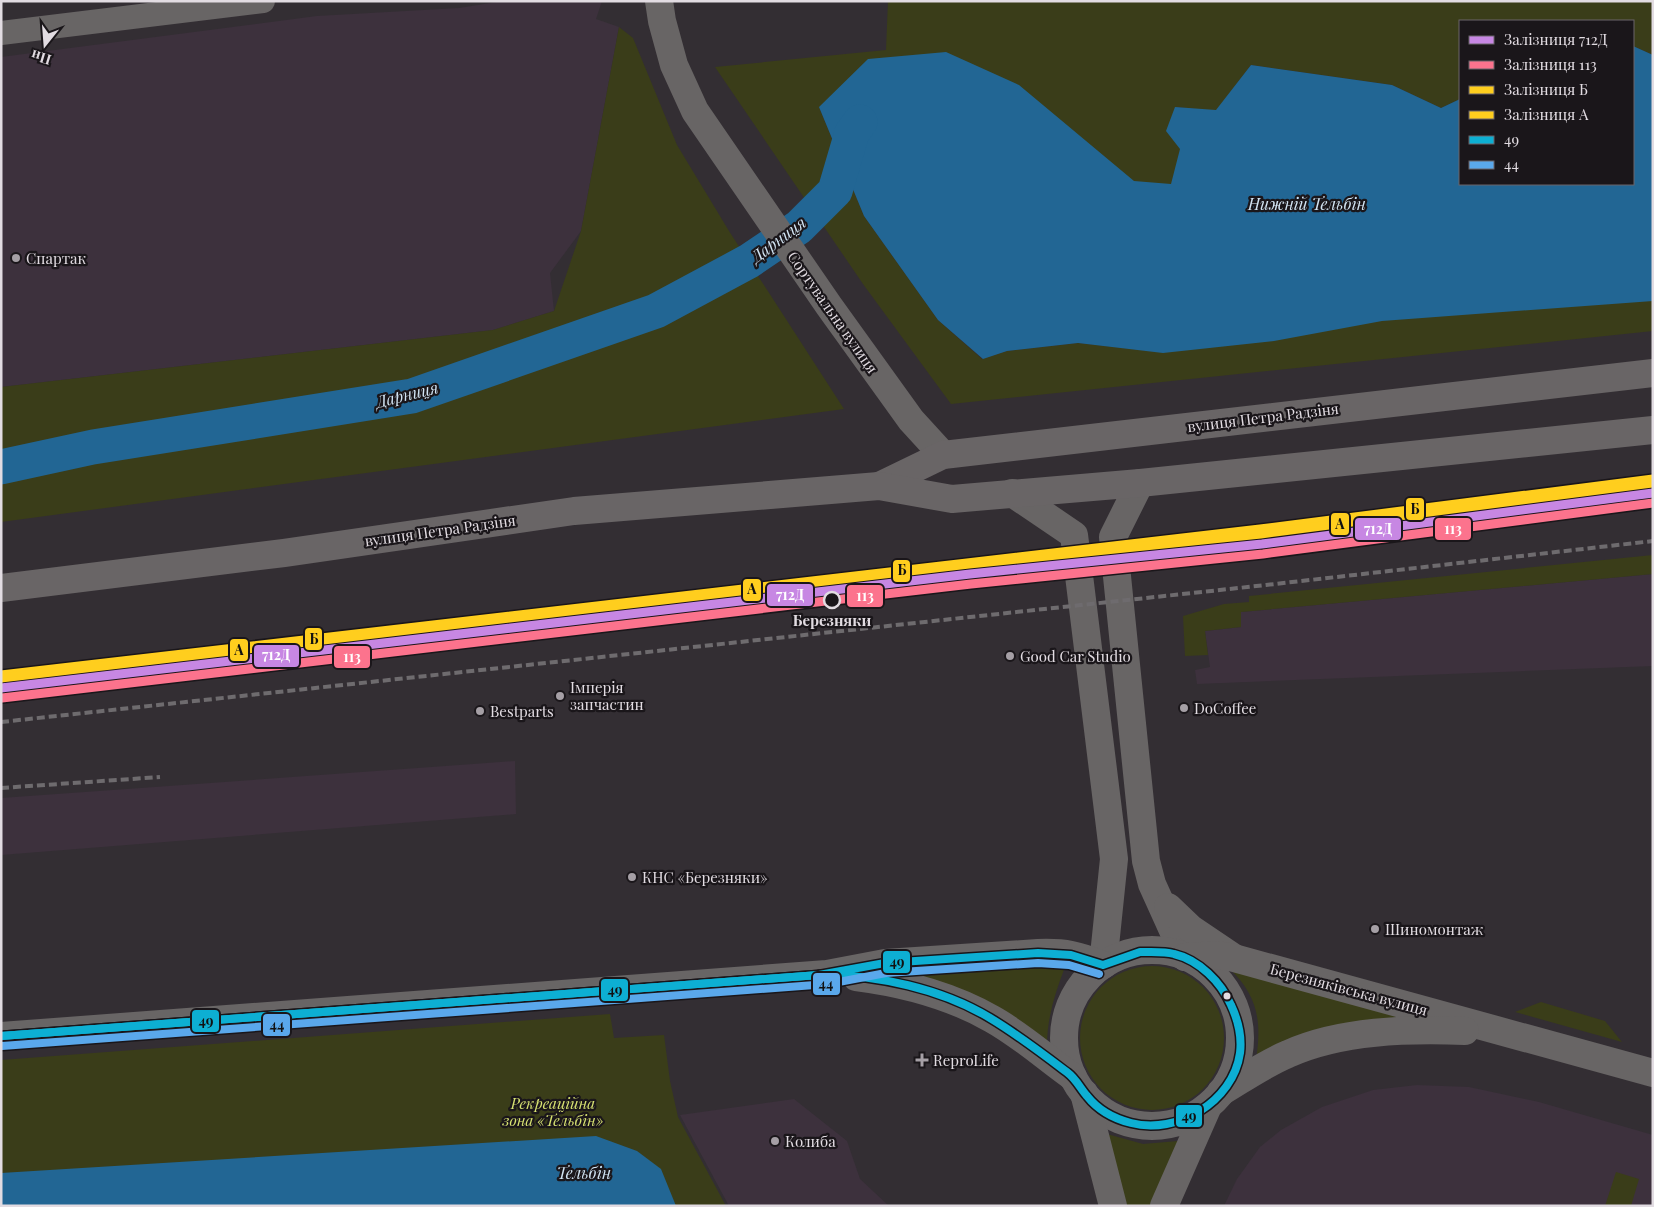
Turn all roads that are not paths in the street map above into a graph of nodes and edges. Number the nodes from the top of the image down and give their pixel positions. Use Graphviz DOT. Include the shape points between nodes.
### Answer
graph roads {
  1 [pos="263,1"];
  2 [pos="659,1"];
  3 [pos="1,33"];
  4 [pos="1652,374"];
  5 [pos="1653,430"];
  6 [pos="943,455"];
  7 [pos="1140,483"];
  8 [pos="879,486"];
  9 [pos="1012,493"];
  10 [pos="1,588"];
  11 [pos="1113,883"];
  12 [pos="1156,891"];
  13 [pos="1062,952"];
  14 [pos="1185,957"];
  15 [pos="1234,958"];
  16 [pos="1103,965"];
  17 [pos="827,974"];
  18 [pos="1511,1033"];
  19 [pos="1,1036"];
  20 [pos="1653,1074"];
  21 [pos="1078,1085"];
  22 [pos="1214,1099"];
  23 [pos="1113,1206"];
  24 [pos="1164,1206"];
  1 -- 3 [label="street"];
  2 -- 6 [label="street, Сортувальна вулиця" via="674,65 696,111 829,306 911,420"];
  4 -- 6 [label="main road, вулиця Петра Радзіня"];
  5 -- 7 [label="main road, вулиця Петра Радзіня"];
  6 -- 8 [label="main road, вулиця Петра Радзіня"];
  7 -- 9 [label="main road, вулиця Петра Радзіня"];
  7 -- 12 [label="street" via="1113,537 1144,846 1147,868"];
  8 -- 9 [label="main road, вулиця Петра Радзіня" via="952,499"];
  8 -- 10 [label="main road, вулиця Петра Радзіня" via="574,511"];
  9 -- 11 [label="street" via="1074,535 1113,852"];
  11 -- 13 [label="street" via="1105,907 1091,932"];
  11 -- 16 [label="street"];
  12 -- 14 [label="street"];
  12 -- 15 [label="street" via="1182,922"];
  13 -- 16 [label="street"];
  13 -- 17 [label="street" via="885,963"];
  14 -- 15 [label="street, Березняківська вулиця" via="1218,954"];
  14 -- 16 [label="street" via="1143,951 1126,954"];
  14 -- 22 [label="street" via="1219,982 1233,1003 1238,1019 1240,1045 1237,1062"];
  15 -- 18 [label="street, Березняківська вулиця"];
  16 -- 21 [label="street" via="1082,984 1068,1010 1064,1039 1066,1058"];
  17 -- 19 [label="street"];
  17 -- 21 [label="street" via="897,983 973,1009 1011,1031"];
  18 -- 20 [label="street, Березняківська вулиця"];
  18 -- 22 [label="street, Березняківська вулиця" via="1415,1031 1338,1040 1288,1054"];
  21 -- 22 [label="street" via="1106,1113 1143,1126 1172,1124 1191,1117"];
  21 -- 23 [label="street"];
  22 -- 24 [label="street"];
}
